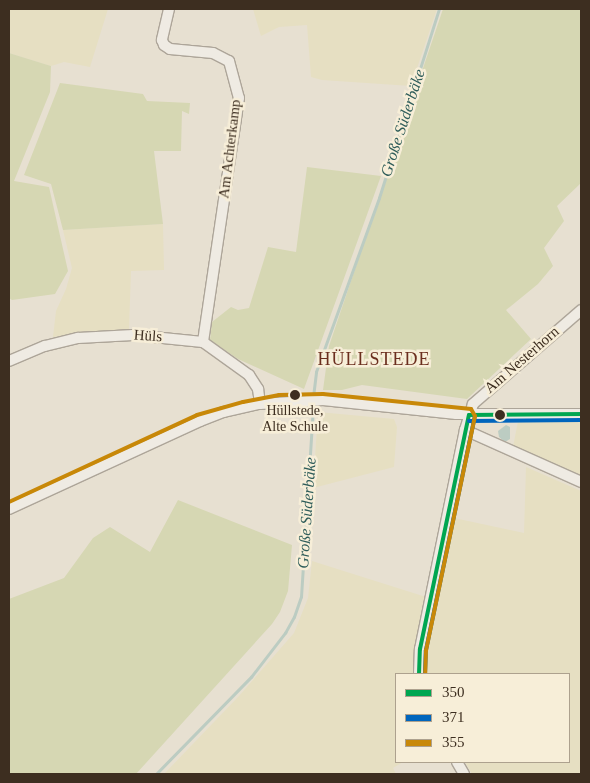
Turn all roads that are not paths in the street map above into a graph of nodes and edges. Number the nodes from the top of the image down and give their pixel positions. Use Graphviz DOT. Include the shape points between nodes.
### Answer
graph roads {
  1 [pos="169,9"];
  2 [pos="581,310"];
  3 [pos="203,342"];
  4 [pos="9,362"];
  5 [pos="260,404"];
  6 [pos="581,414"];
  7 [pos="469,415"];
  8 [pos="465,430"];
  9 [pos="581,482"];
  10 [pos="9,509"];
  11 [pos="419,673"];
  12 [pos="458,763"];
  13 [pos="464,774"];
  1 -- 3 [label="street, Am Achterkamp" via="162,40 164,45 170,49 213,53 229,60 239,98"];
  2 -- 7 [label="street, Am Nesterhorn" via="478,398"];
  3 -- 4 [label="street, Hüls" via="133,334 78,338 45,346"];
  3 -- 5 [label="street, Hüls" via="249,375 258,389"];
  5 -- 7 [label="street" via="323,400"];
  5 -- 10 [label="street" via="200,421"];
  6 -- 7 [label="street"];
  7 -- 8 [label="street, Am Nesterhorn"];
  8 -- 9 [label="street"];
  8 -- 11 [label="street, Am Nesterhorn" via="420,650"];
  12 -- 13 [label="street"];
}
